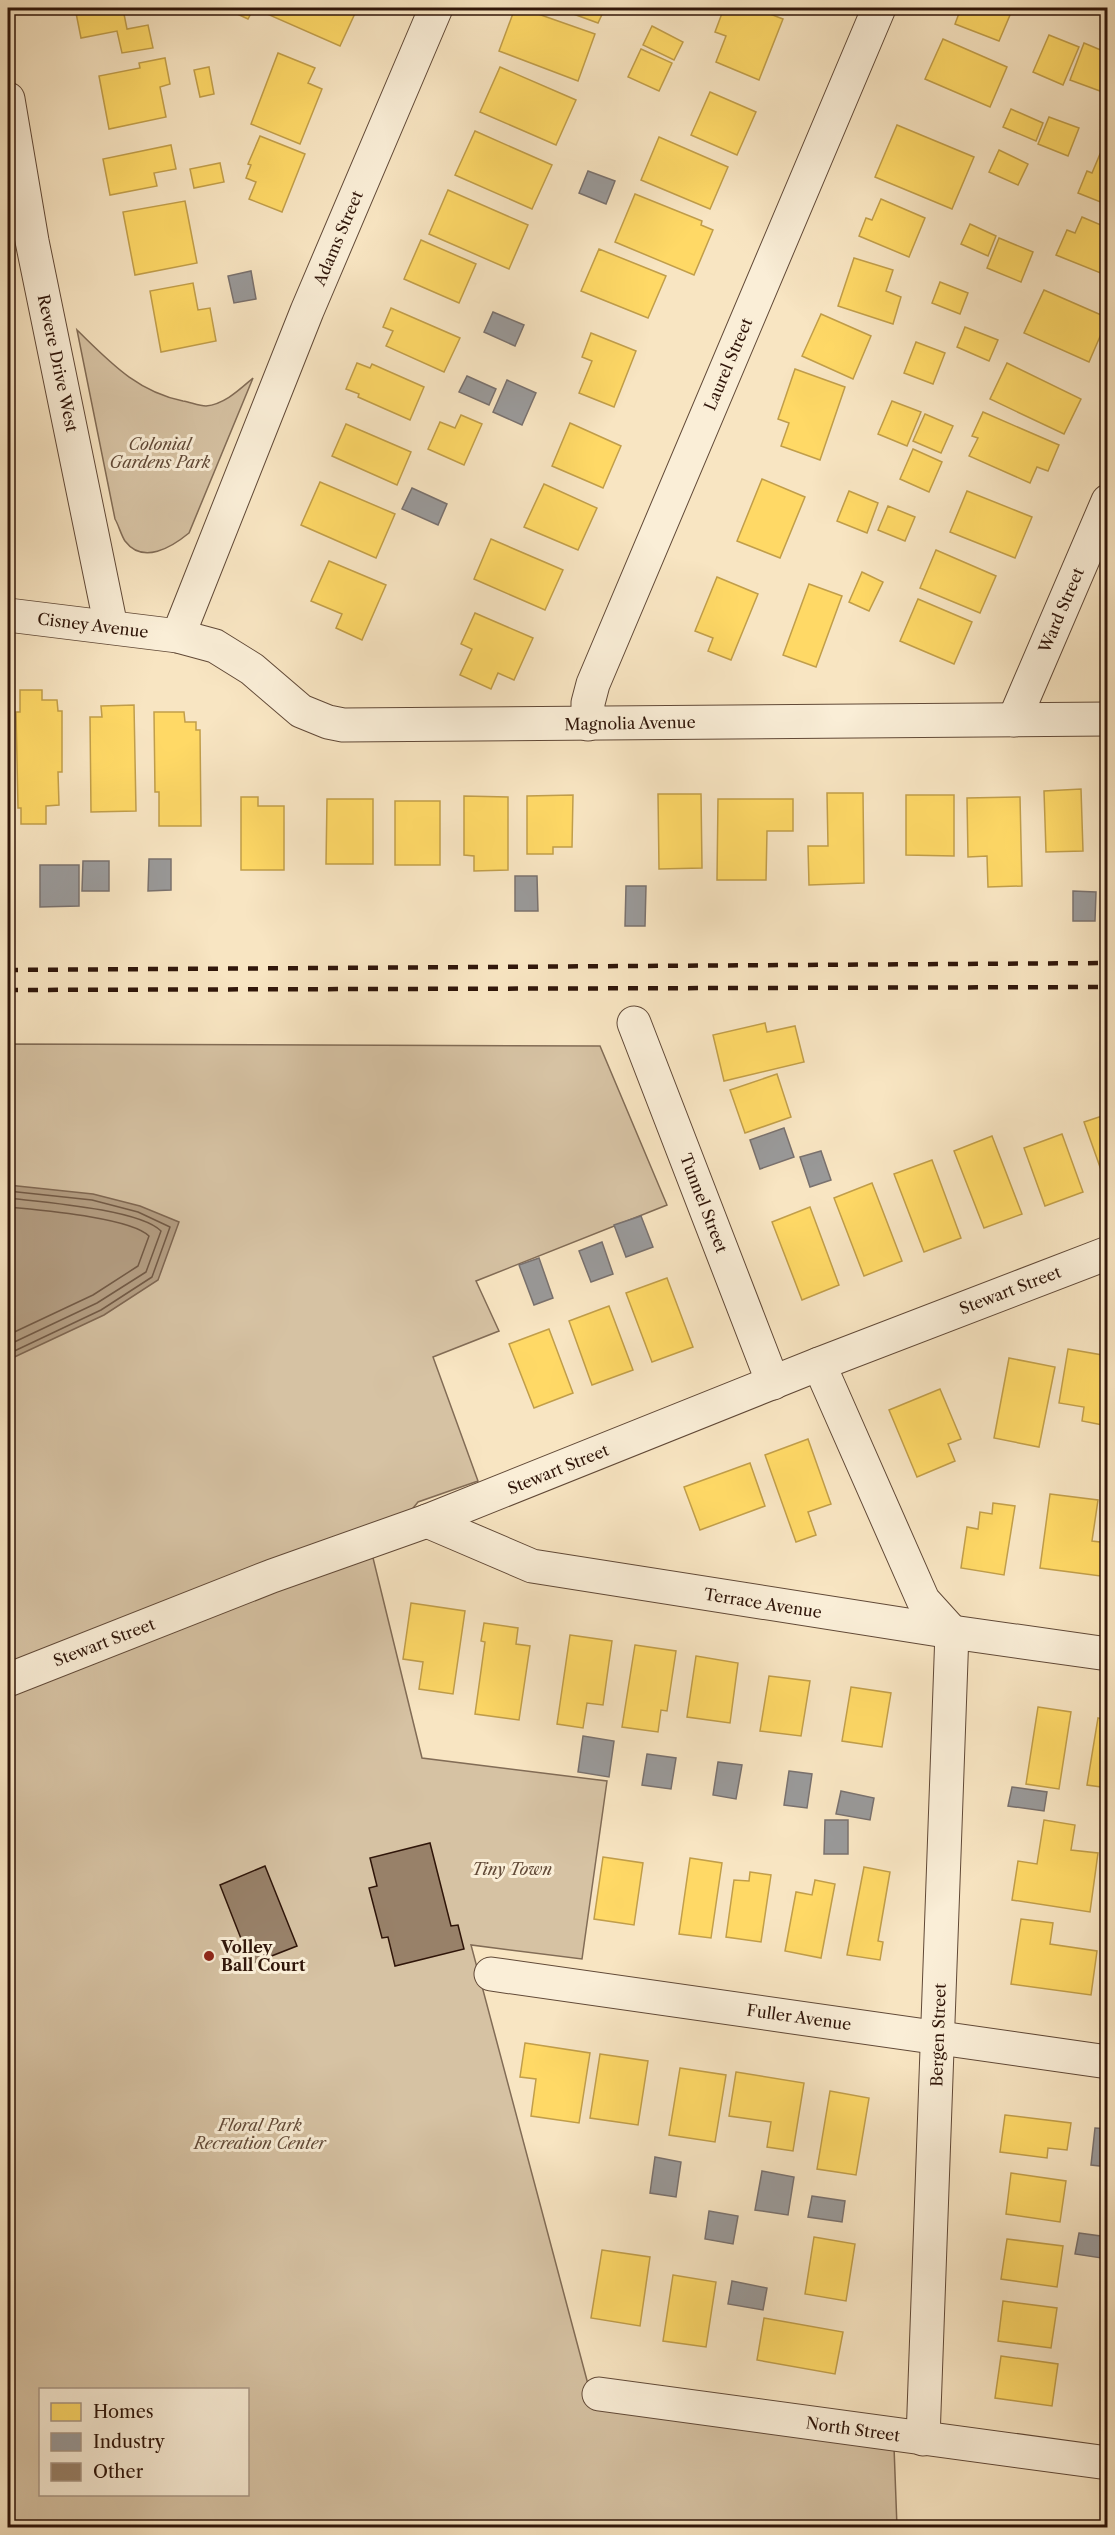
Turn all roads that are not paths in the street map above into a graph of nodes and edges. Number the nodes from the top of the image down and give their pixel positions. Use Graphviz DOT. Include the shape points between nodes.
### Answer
graph roads {
  1 [pos="436,8"];
  2 [pos="879,8"];
  3 [pos="8,99"];
  4 [pos="20,241"];
  5 [pos="1107,501"];
  6 [pos="8,615"];
  7 [pos="111,627"];
  8 [pos="178,636"];
  9 [pos="1107,719"];
  10 [pos="1014,720"];
  11 [pos="588,724"];
  12 [pos="634,1023"];
  13 [pos="1107,1253"];
  14 [pos="819,1364"];
  15 [pos="773,1383"];
  16 [pos="427,1521"];
  17 [pos="952,1632"];
  18 [pos="1107,1654"];
  19 [pos="8,1680"];
  20 [pos="491,1974"];
  21 [pos="938,2037"];
  22 [pos="1107,2062"];
  23 [pos="599,2394"];
  24 [pos="923,2439"];
  25 [pos="1107,2463"];
  1 -- 8 [label="street, Adams Street" via="307,311"];
  2 -- 11 [label="street, Laurel Street" via="593,684"];
  3 -- 4 [label="street, Revere Drive West"];
  4 -- 7 [label="street, Revere Drive West"];
  5 -- 10 [label="street, Ward Street"];
  6 -- 7 [label="street, Cisney Avenue"];
  7 -- 8 [label="street, Cisney Avenue"];
  8 -- 11 [label="street, Magnolia Avenue" via="228,652 301,711 328,723"];
  9 -- 10 [label="street, Magnolia Avenue"];
  10 -- 11 [label="street, Magnolia Avenue"];
  12 -- 15 [label="street, Tunnel Street"];
  13 -- 14 [label="street, Stewart Street"];
  14 -- 15 [label="street, Stewart Street"];
  14 -- 17 [label="street" via="923,1600"];
  15 -- 16 [label="street, Stewart Street"];
  16 -- 17 [label="street, Terrace Avenue" via="532,1566"];
  16 -- 19 [label="street, Stewart Street" via="272,1576"];
  17 -- 18 [label="street, Terrace Avenue"];
  17 -- 21 [label="street, Bergen Street"];
  20 -- 21 [label="street, Fuller Avenue"];
  21 -- 22 [label="street, Fuller Avenue"];
  21 -- 24 [label="street, Bergen Street"];
  23 -- 24 [label="street, North Street"];
  24 -- 25 [label="street, North Street"];
}
